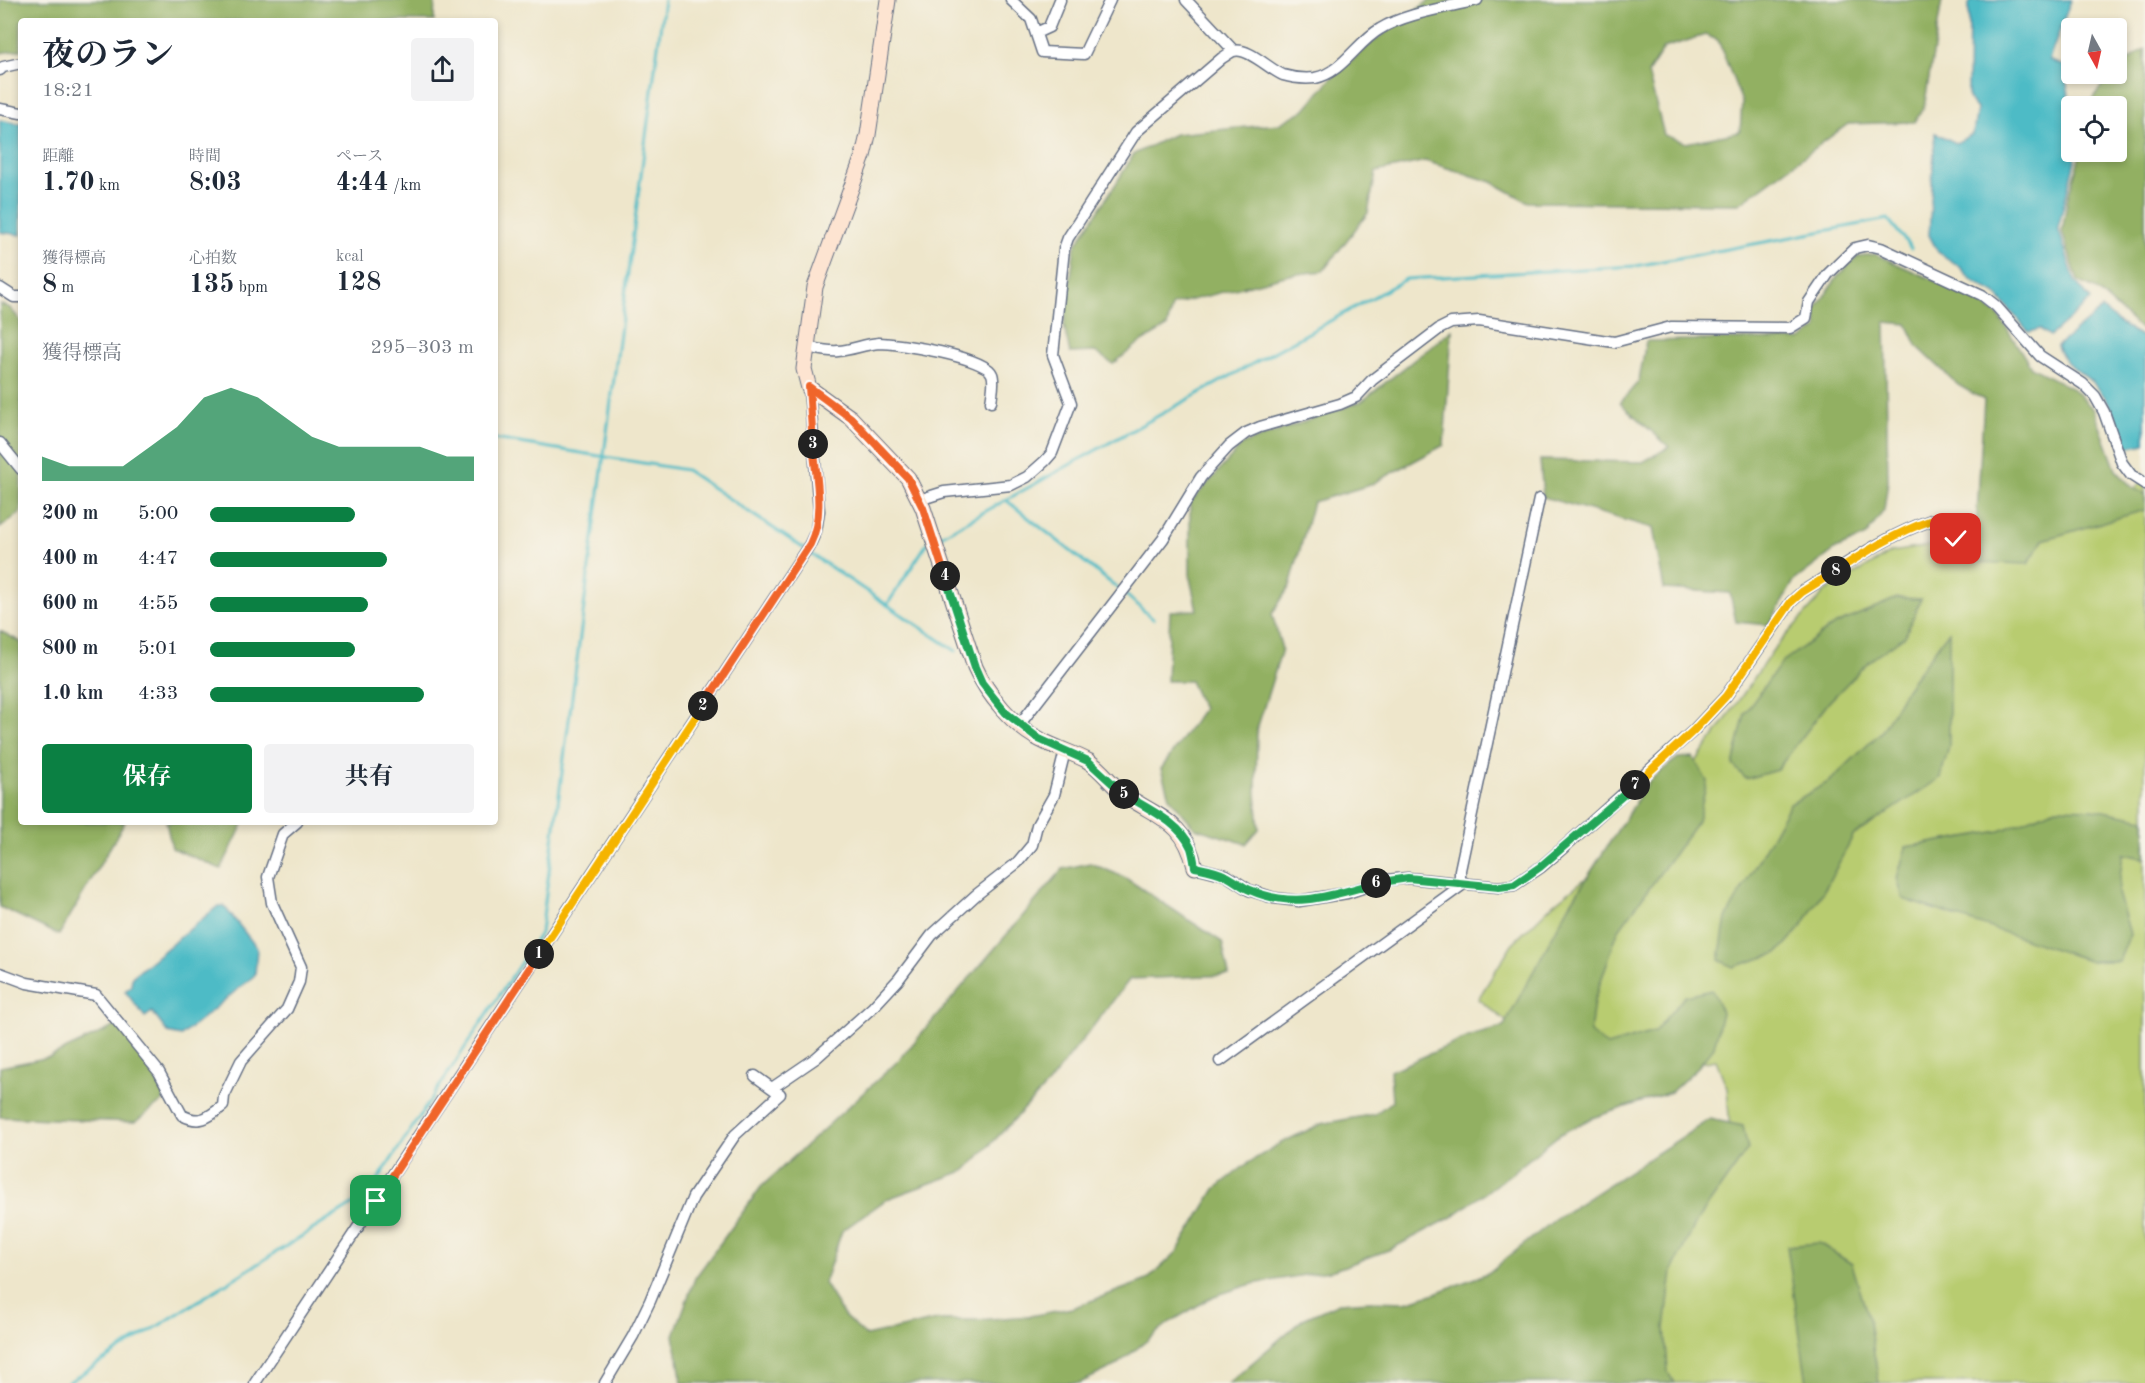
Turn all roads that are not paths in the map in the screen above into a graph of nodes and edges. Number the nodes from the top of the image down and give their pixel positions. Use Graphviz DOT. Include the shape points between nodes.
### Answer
graph roads {
  1 [pos="888,0"];
  2 [pos="1011,0"];
  3 [pos="1060,0"];
  4 [pos="1110,0"];
  5 [pos="1186,0"];
  6 [pos="1477,0"];
  7 [pos="1036,33"];
  8 [pos="1234,51"];
  9 [pos="18,64"];
  10 [pos="0,70"];
  11 [pos="0,109"];
  12 [pos="18,112"];
  13 [pos="0,288"];
  14 [pos="18,297"];
  15 [pos="806,347"];
  16 [pos="809,387"];
  17 [pos="992,402"];
  18 [pos="0,443"];
  19 [pos="18,465"];
  20 [pos="2145,484"];
  21 [pos="1539,499"];
  22 [pos="920,500"];
  23 [pos="1958,554"];
  24 [pos="1020,724"];
  25 [pos="1065,751"];
  26 [pos="294,825"];
  27 [pos="1195,867"];
  28 [pos="1463,883"];
  29 [pos="0,973"];
  30 [pos="1220,1061"];
  31 [pos="755,1076"];
  32 [pos="772,1088"];
  33 [pos="255,1383"];
  34 [pos="605,1383"];
  1 -- 15 [label="street" via="868,135 815,287"];
  2 -- 7 [label="street" via="1031,19"];
  3 -- 7 [label="street" via="1048,27"];
  4 -- 7 [label="street" via="1084,54 1042,52"];
  5 -- 8 [label="street"];
  6 -- 8 [label="street" via="1394,21 1363,41 1332,72 1318,77 1302,79 1282,74 1241,50"];
  8 -- 22 [label="street" via="1136,132 1068,238 1053,355 1071,403 1052,453 1027,477 1011,485 944,492"];
  9 -- 10 [label="street"];
  11 -- 12 [label="street"];
  13 -- 14 [label="street"];
  15 -- 16 [label="street" via="804,369"];
  15 -- 17 [label="street" via="840,351 878,343 897,344 980,363 993,375"];
  16 -- 22 [label="street" via="851,418 908,478"];
  16 -- 33 [label="street" via="819,511 810,544"];
  18 -- 19 [label="street"];
  20 -- 24 [label="street" via="2130,475 2122,463 2095,396 2040,356 1996,306 1982,295 1881,248 1855,248 1828,274 1809,302 1806,318 1790,328 1671,327 1614,342 1479,321 1451,323 1372,380 1356,397 1260,426 1229,446 1201,477 1163,539"];
  21 -- 28 [label="street" via="1462,859"];
  22 -- 24 [label="street" via="982,683"];
  23 -- 28 [label="street" via="1952,529 1932,520 1881,543 1802,592 1726,696 1693,731 1563,848 1514,885"];
  24 -- 25 [label="street" via="1039,739"];
  25 -- 27 [label="street" via="1088,761 1124,794 1171,824 1191,848"];
  25 -- 32 [label="street" via="1054,795 1037,825 1032,845 1017,863 932,936 873,1007 816,1058"];
  26 -- 29 [label="street" via="283,834 268,878 272,903 301,967 299,982 287,1009 241,1061 224,1096 224,1106 207,1118 197,1121 182,1115 159,1072 96,995 27,983"];
  27 -- 28 [label="street" via="1226,875 1248,890 1299,900 1347,893 1386,880"];
  28 -- 30 [label="street"];
  31 -- 32 [label="street"];
  32 -- 34 [label="street" via="780,1094 735,1136 693,1197 650,1301"];
}
